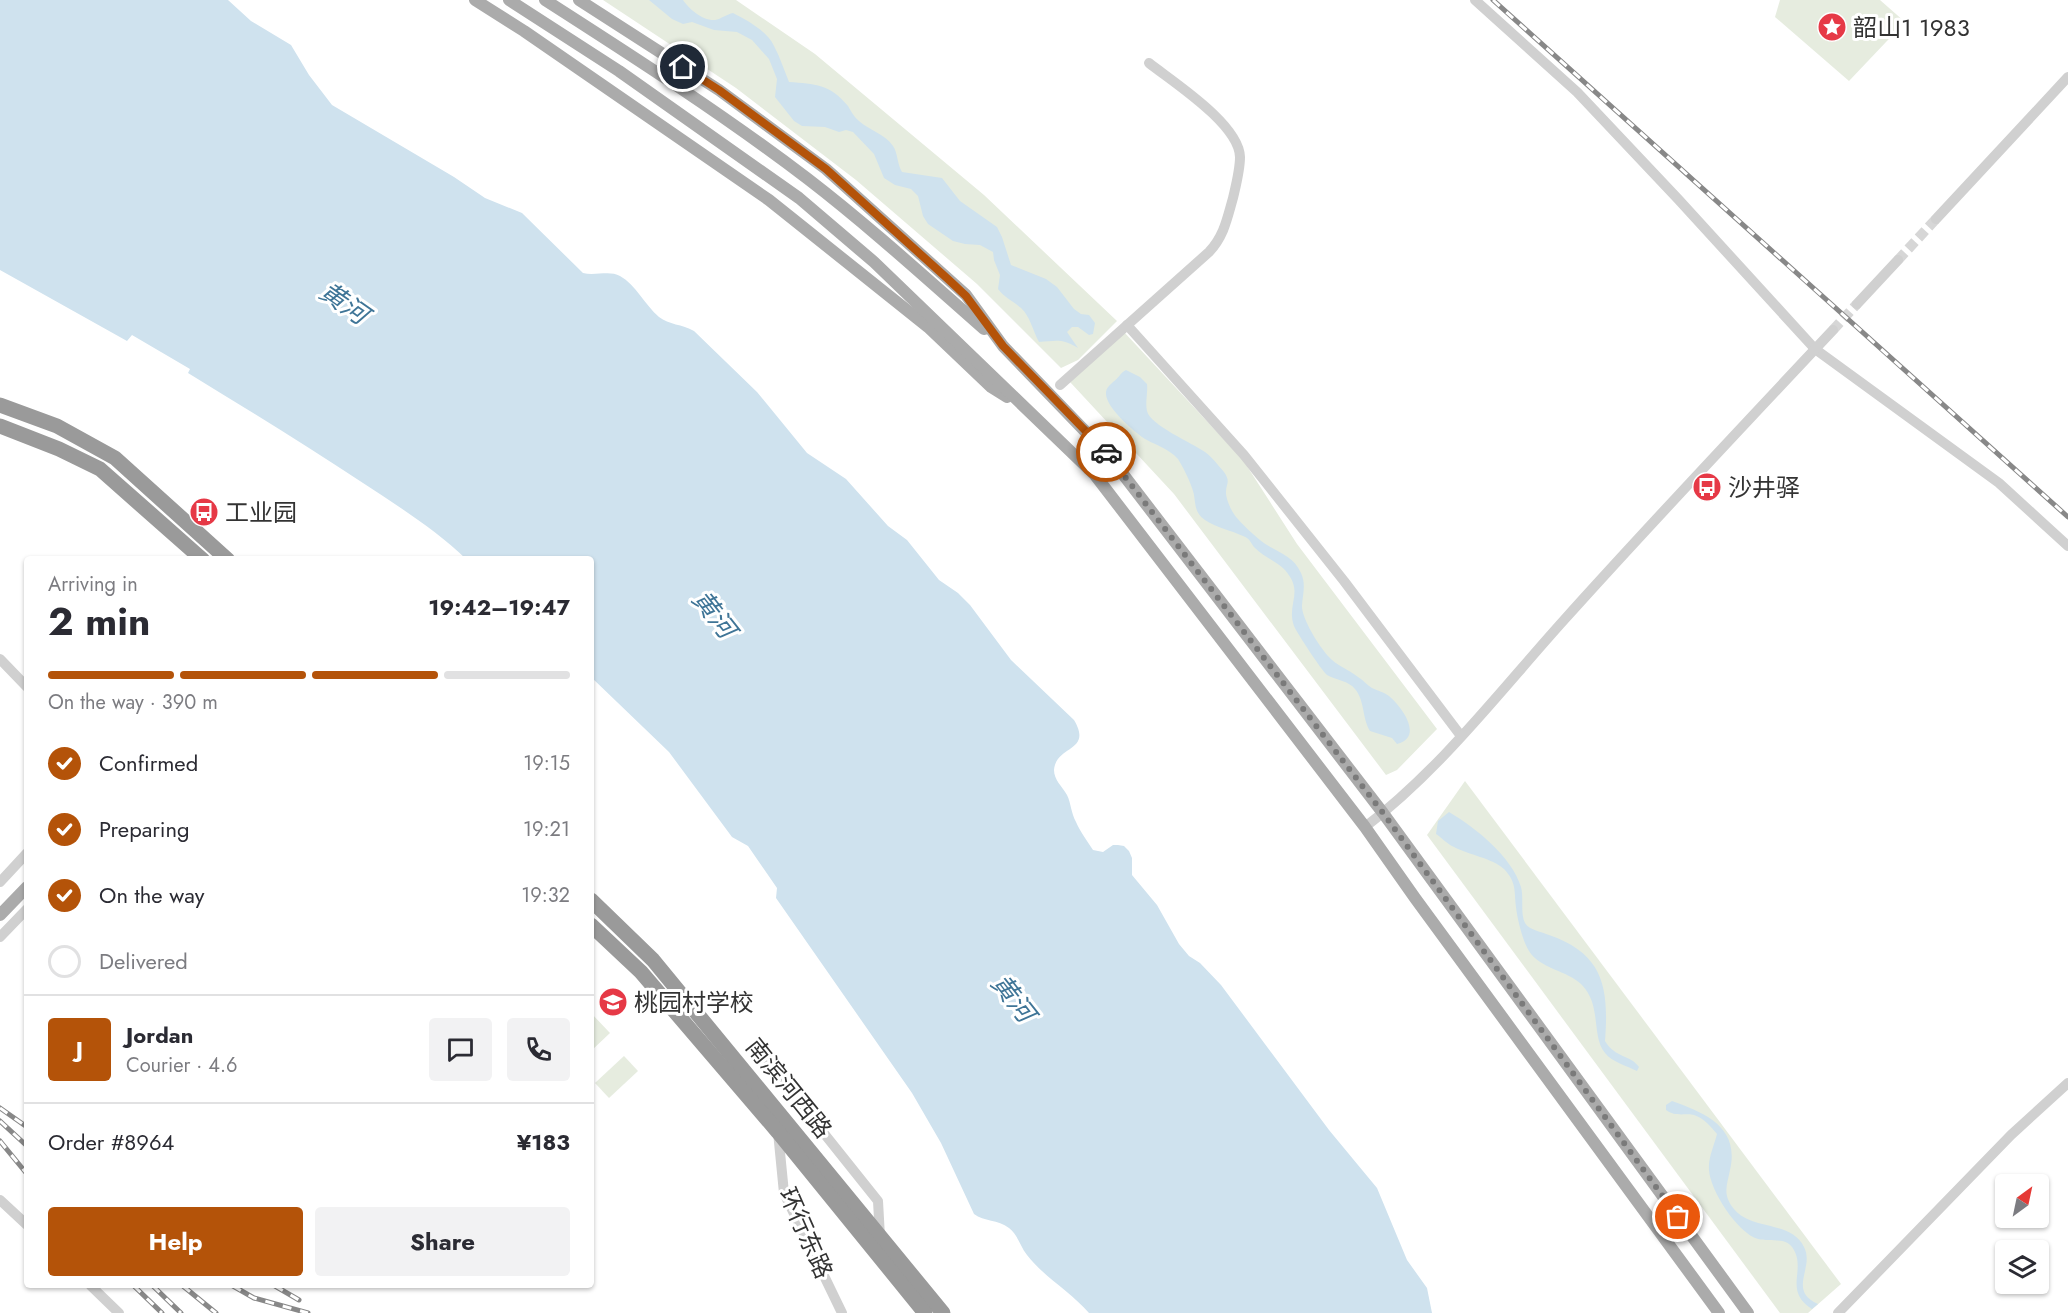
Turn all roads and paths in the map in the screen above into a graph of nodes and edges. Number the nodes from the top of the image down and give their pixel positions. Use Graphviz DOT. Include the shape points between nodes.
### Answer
graph roads {
  1 [pos="475,0"];
  2 [pos="509,0"];
  3 [pos="545,0"];
  4 [pos="579,0"];
  5 [pos="1475,0"];
  6 [pos="1149,63"];
  7 [pos="2068,77"];
  8 [pos="1936,219"];
  9 [pos="1898,260"];
  10 [pos="1857,304"];
  11 [pos="1127,325"];
  12 [pos="1833,330"];
  13 [pos="1003,346"];
  14 [pos="1815,349"];
  15 [pos="1060,385"];
  16 [pos="0,405"];
  17 [pos="1033,414"];
  18 [pos="0,426"];
  19 [pos="2068,546"];
  20 [pos="198,556"];
  21 [pos="224,556"];
  22 [pos="0,659"];
  23 [pos="24,684"];
  24 [pos="1461,736"];
  25 [pos="1383,813"];
  26 [pos="1365,827"];
  27 [pos="24,857"];
  28 [pos="0,882"];
  29 [pos="24,890"];
  30 [pos="594,903"];
  31 [pos="24,912"];
  32 [pos="0,915"];
  33 [pos="594,928"];
  34 [pos="0,937"];
  35 [pos="763,1057"];
  36 [pos="2068,1083"];
  37 [pos="783,1115"];
  38 [pos="778,1132"];
  39 [pos="0,1200"];
  40 [pos="24,1222"];
  41 [pos="880,1237"];
  42 [pos="93,1288"];
  43 [pos="119,1313"];
  44 [pos="842,1313"];
  45 [pos="925,1313"];
  46 [pos="943,1313"];
  47 [pos="1719,1313"];
  48 [pos="1748,1313"];
  49 [pos="1838,1313"];
  1 -- 17 [label="main road" via="769,200 928,327 991,387"];
  2 -- 17 [label="main road" via="799,198 874,262"];
  3 -- 13 [label="main road" via="633,56 807,178 869,227"];
  4 -- 13 [label="main road" via="719,90 826,169 966,296"];
  5 -- 14 [label="street" via="1577,92"];
  6 -- 11 [label="street" via="1214,114 1240,155 1237,183 1219,241"];
  7 -- 8 [label="street"];
  9 -- 10 [label="street"];
  11 -- 15 [label="street"];
  11 -- 24 [label="street" via="1244,455"];
  12 -- 14 [label="street"];
  13 -- 25 [label="main road" via="1109,456"];
  14 -- 19 [label="street" via="1999,483"];
  14 -- 24 [label="street"];
  16 -- 21 [label="highway" via="57,426 115,458"];
  17 -- 26 [label="main road" via="1095,475"];
  18 -- 20 [label="highway" via="100,469"];
  22 -- 23 [label="street"];
  24 -- 25 [label="street"];
  25 -- 26 [label="street"];
  25 -- 48 [label="main road"];
  26 -- 47 [label="main road"];
  27 -- 28 [label="street"];
  29 -- 32 [label="main road"];
  30 -- 37 [label="highway, 南滨河西路" via="653,960"];
  31 -- 34 [label="street"];
  33 -- 38 [label="highway, 南滨河西路" via="641,972"];
  35 -- 41 [label="street" via="878,1201"];
  36 -- 49 [label="street" via="2011,1135"];
  37 -- 38 [label="street, 环行东路"];
  37 -- 41 [label="highway, 南滨河西路"];
  38 -- 44 [label="street, 环行东路" via="784,1193"];
  38 -- 45 [label="highway, 南滨河西路"];
  39 -- 40 [label="street"];
  41 -- 46 [label="highway, 南滨河西路"];
  42 -- 43 [label="street"];
}
